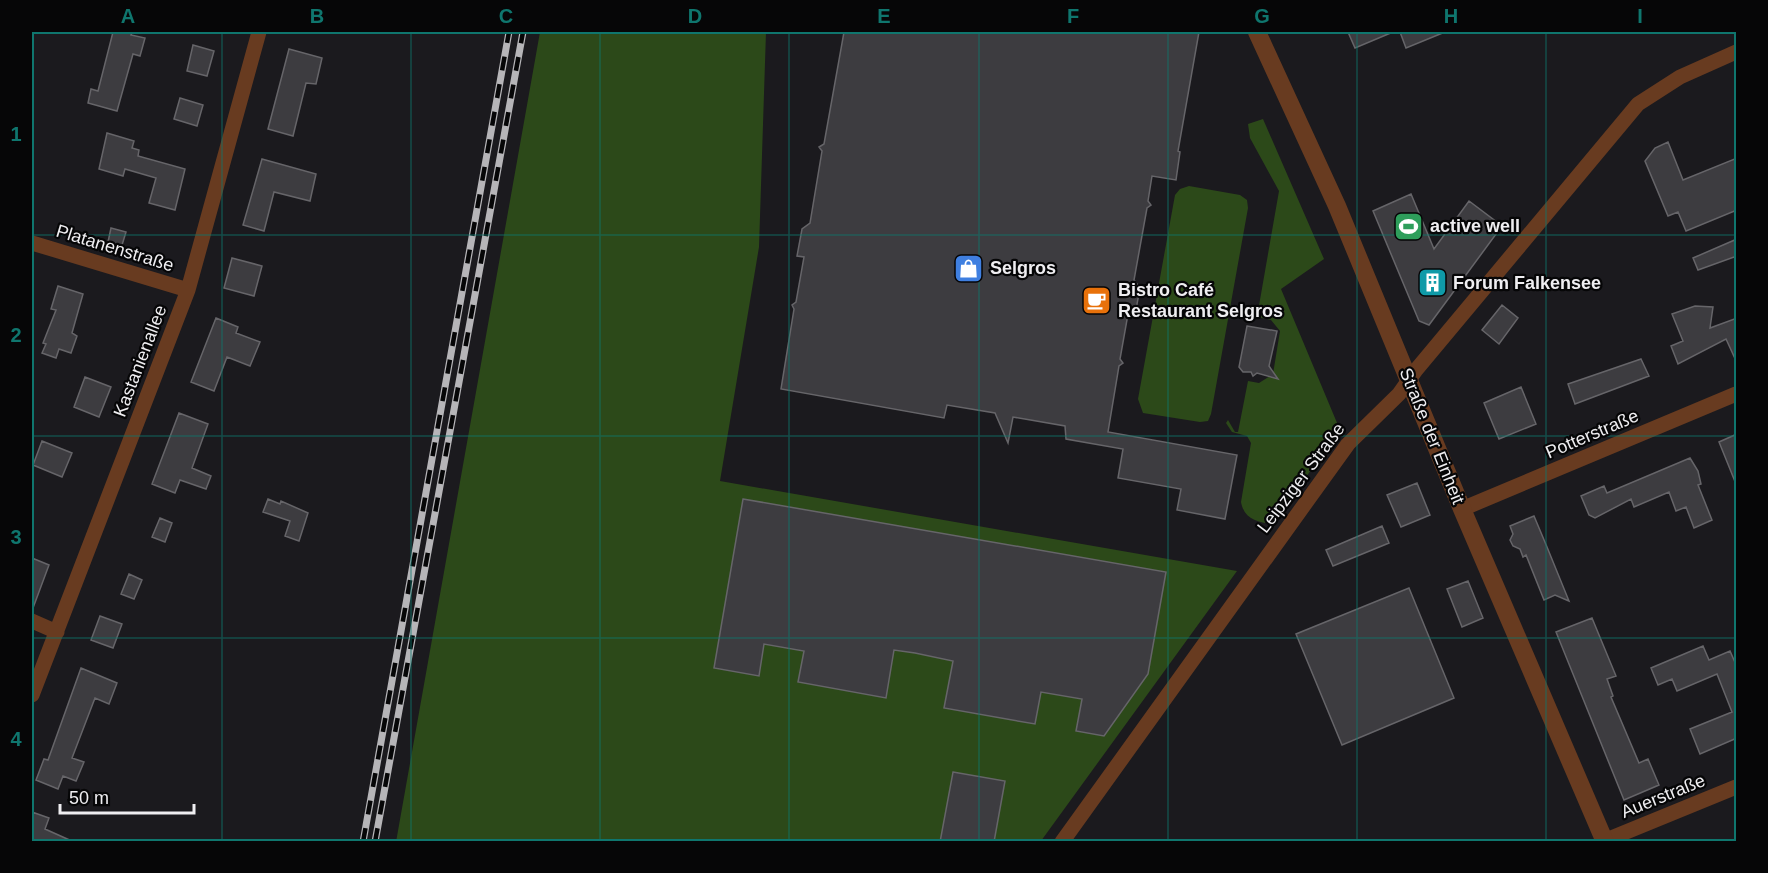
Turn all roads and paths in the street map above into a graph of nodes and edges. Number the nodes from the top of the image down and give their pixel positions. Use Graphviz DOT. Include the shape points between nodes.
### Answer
graph roads {
  1 [pos="259,32"];
  2 [pos="1257,32"];
  3 [pos="1737,52"];
  4 [pos="32,243"];
  5 [pos="188,290"];
  6 [pos="1409,380"];
  7 [pos="1737,394"];
  8 [pos="1462,509"];
  9 [pos="32,621"];
  10 [pos="57,632"];
  11 [pos="32,695"];
  12 [pos="1737,787"];
  13 [pos="1604,841"];
  14 [pos="1062,842"];
  1 -- 5 [label="street, Kastanienallee"];
  2 -- 6 [label="street, Straße der Einheit" via="1337,206"];
  3 -- 6 [label="street, Leipziger Straße" via="1680,77 1638,104"];
  4 -- 5 [label="street, Platanenstraße"];
  5 -- 10 [label="street, Kastanienallee"];
  6 -- 8 [label="street, Straße der Einheit"];
  6 -- 14 [label="street, Leipziger Straße" via="1396,398 1348,444"];
  7 -- 8 [label="street, Potterstraße"];
  8 -- 13 [label="street, Straße der Einheit"];
  9 -- 10 [label="street"];
  10 -- 11 [label="street, Kastanienallee"];
  12 -- 13 [label="street, Auerstraße"];
}
